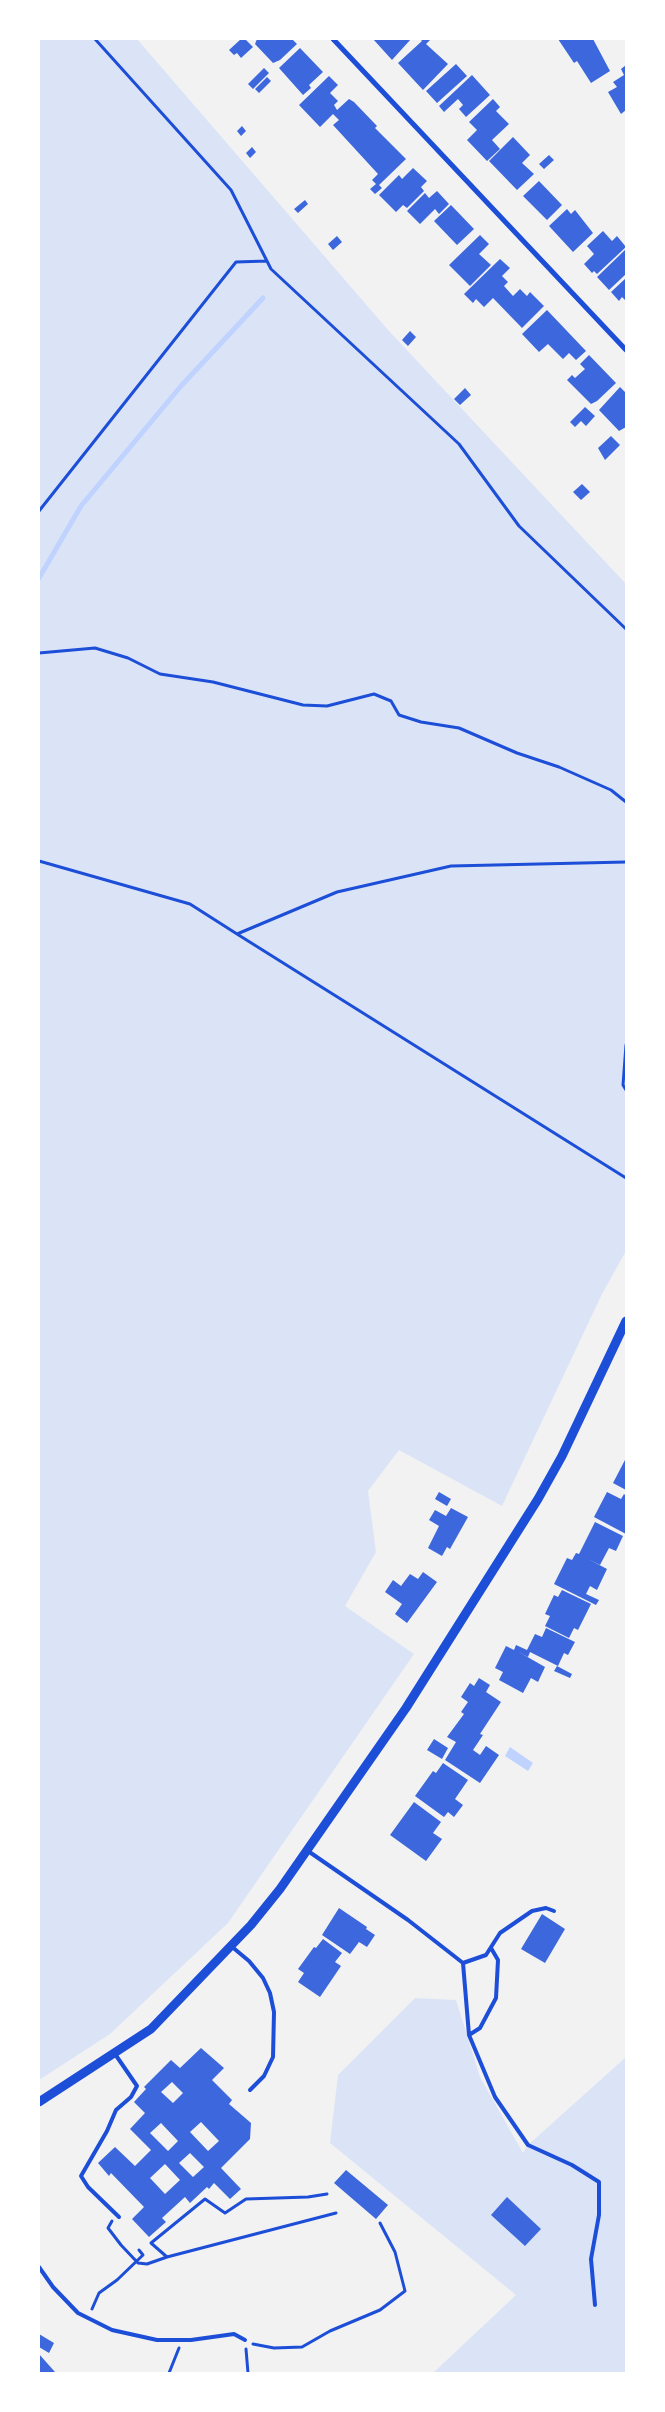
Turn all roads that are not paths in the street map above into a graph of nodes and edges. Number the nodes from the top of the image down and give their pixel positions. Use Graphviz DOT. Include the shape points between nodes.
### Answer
graph roads {
  1 [pos="333,39"];
  2 [pos="626,350"];
  3 [pos="626,1321"];
  4 [pos="308,1851"];
  5 [pos="554,1911"];
  6 [pos="231,1946"];
  7 [pos="491,1948"];
  8 [pos="463,1963"];
  9 [pos="469,2035"];
  10 [pos="114,2053"];
  11 [pos="250,2090"];
  12 [pos="39,2102"];
  13 [pos="119,2217"];
  14 [pos="39,2267"];
  15 [pos="595,2305"];
  16 [pos="245,2340"];
  1 -- 2 [label="street"];
  3 -- 4 [label="street" via="562,1456 533,1508 406,1708"];
  4 -- 6 [label="street" via="269,1904"];
  4 -- 8 [label="lane" via="408,1920"];
  5 -- 7 [label="lane" via="546,1908 532,1911 500,1933"];
  6 -- 10 [label="street" via="150,2029"];
  6 -- 11 [label="lane" via="263,1978 274,2012 273,2057 264,2076"];
  7 -- 8 [label="lane" via="486,1955"];
  7 -- 9 [label="lane" via="498,1960 496,1998 480,2028"];
  8 -- 9 [label="lane"];
  9 -- 15 [label="lane" via="495,2097 528,2145 572,2165 599,2182 599,2215 591,2259"];
  10 -- 12 [label="street"];
  10 -- 13 [label="lane" via="137,2086 116,2110 81,2176"];
  14 -- 16 [label="lane" via="78,2313 112,2330 157,2340 234,2334"];
}
